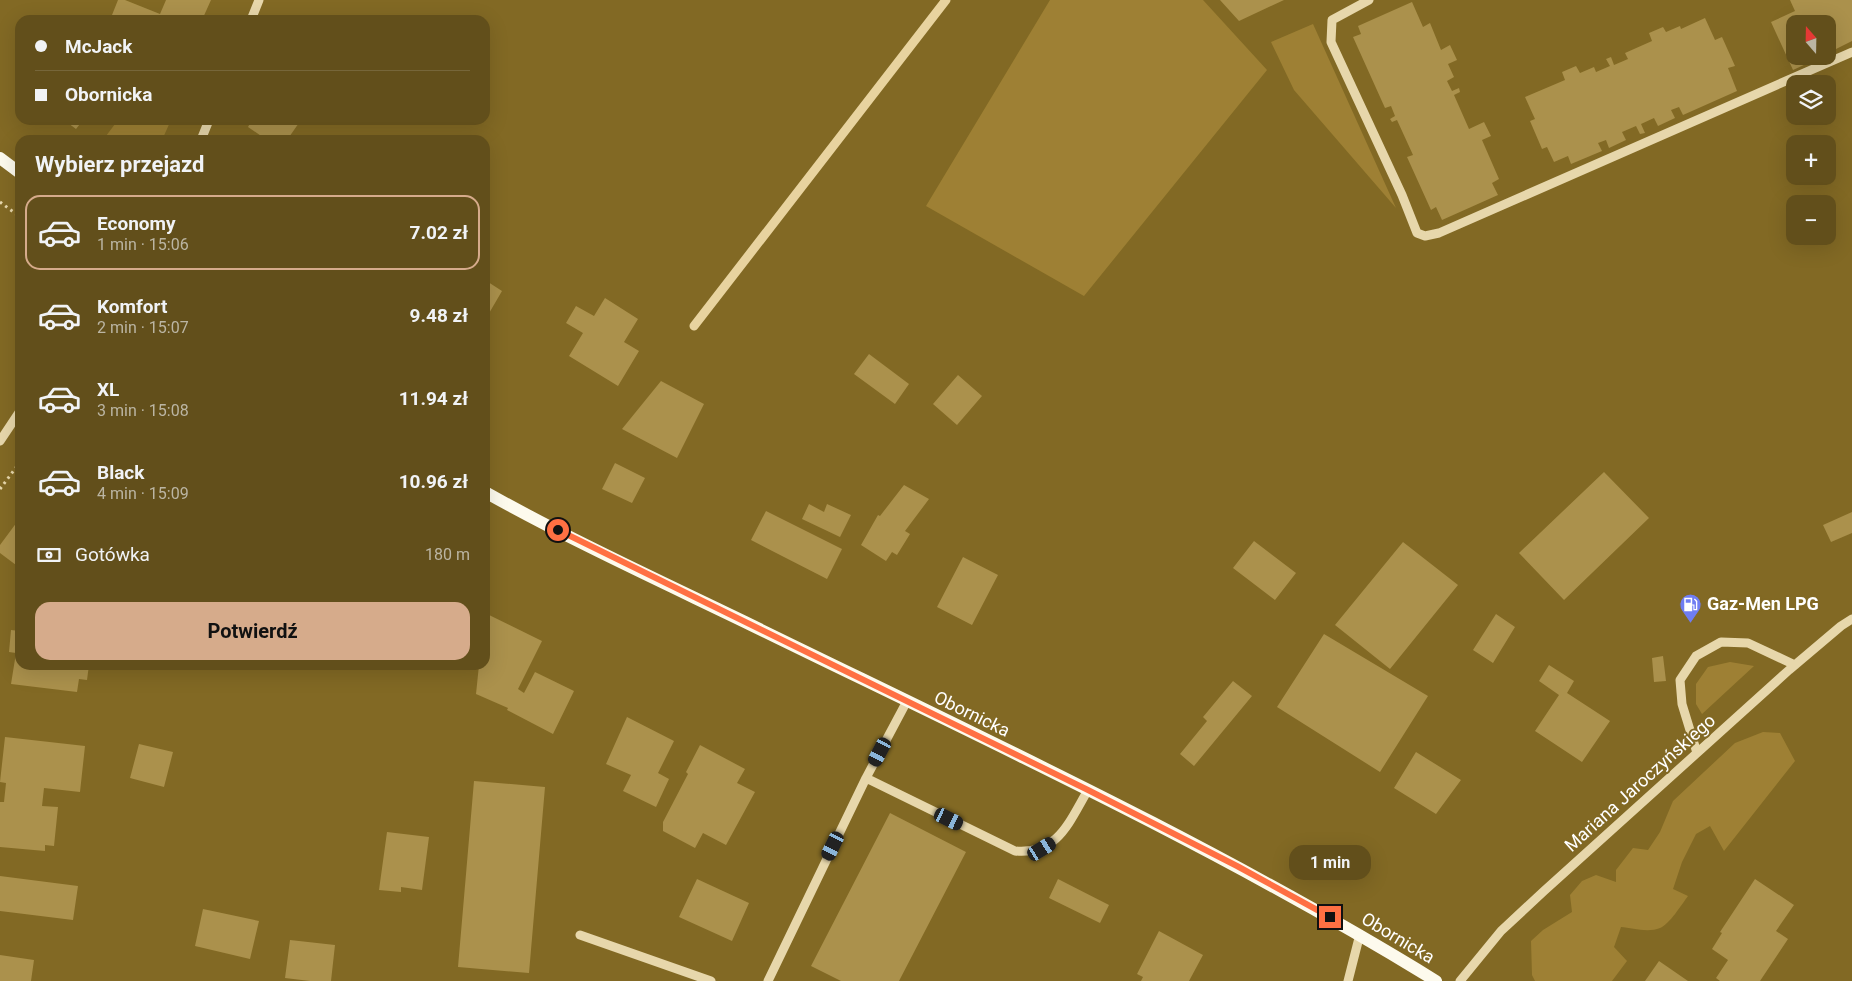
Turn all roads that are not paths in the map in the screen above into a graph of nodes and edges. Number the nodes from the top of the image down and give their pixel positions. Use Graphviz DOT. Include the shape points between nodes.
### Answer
graph roads {
  1 [pos="259,0"];
  2 [pos="1369,0"];
  3 [pos="253,15"];
  4 [pos="1852,52"];
  5 [pos="0,158"];
  6 [pos="15,169"];
  7 [pos="15,418"];
  8 [pos="0,441"];
  9 [pos="490,495"];
  10 [pos="1852,619"];
  11 [pos="1795,665"];
  12 [pos="907,701"];
  13 [pos="1697,753"];
  14 [pos="866,778"];
  15 [pos="1088,790"];
  16 [pos="1360,934"];
  17 [pos="580,935"];
  18 [pos="711,981"];
  19 [pos="768,981"];
  20 [pos="1348,981"];
  21 [pos="1436,981"];
  22 [pos="1460,981"];
  1 -- 3 [label="street"];
  2 -- 4 [label="street" via="1332,20 1331,42 1417,233 1425,236 1439,233"];
  5 -- 6 [label="main road"];
  7 -- 8 [label="street"];
  9 -- 12 [label="main road, Obornicka"];
  10 -- 11 [label="street, Mariana Jaroczyńskiego"];
  11 -- 13 [label="street, Mariana Jaroczyńskiego"];
  11 -- 13 [label="street" via="1748,643 1721,642 1696,656 1680,680 1682,704"];
  12 -- 14 [label="street"];
  12 -- 15 [label="main road, Obornicka"];
  13 -- 22 [label="street, Mariana Jaroczyńskiego" via="1501,931"];
  14 -- 15 [label="street" via="1015,851 1028,852 1053,842"];
  14 -- 19 [label="street"];
  15 -- 16 [label="main road, Obornicka"];
  16 -- 20 [label="street"];
  16 -- 21 [label="main road, Obornicka"];
  17 -- 18 [label="street"];
}
